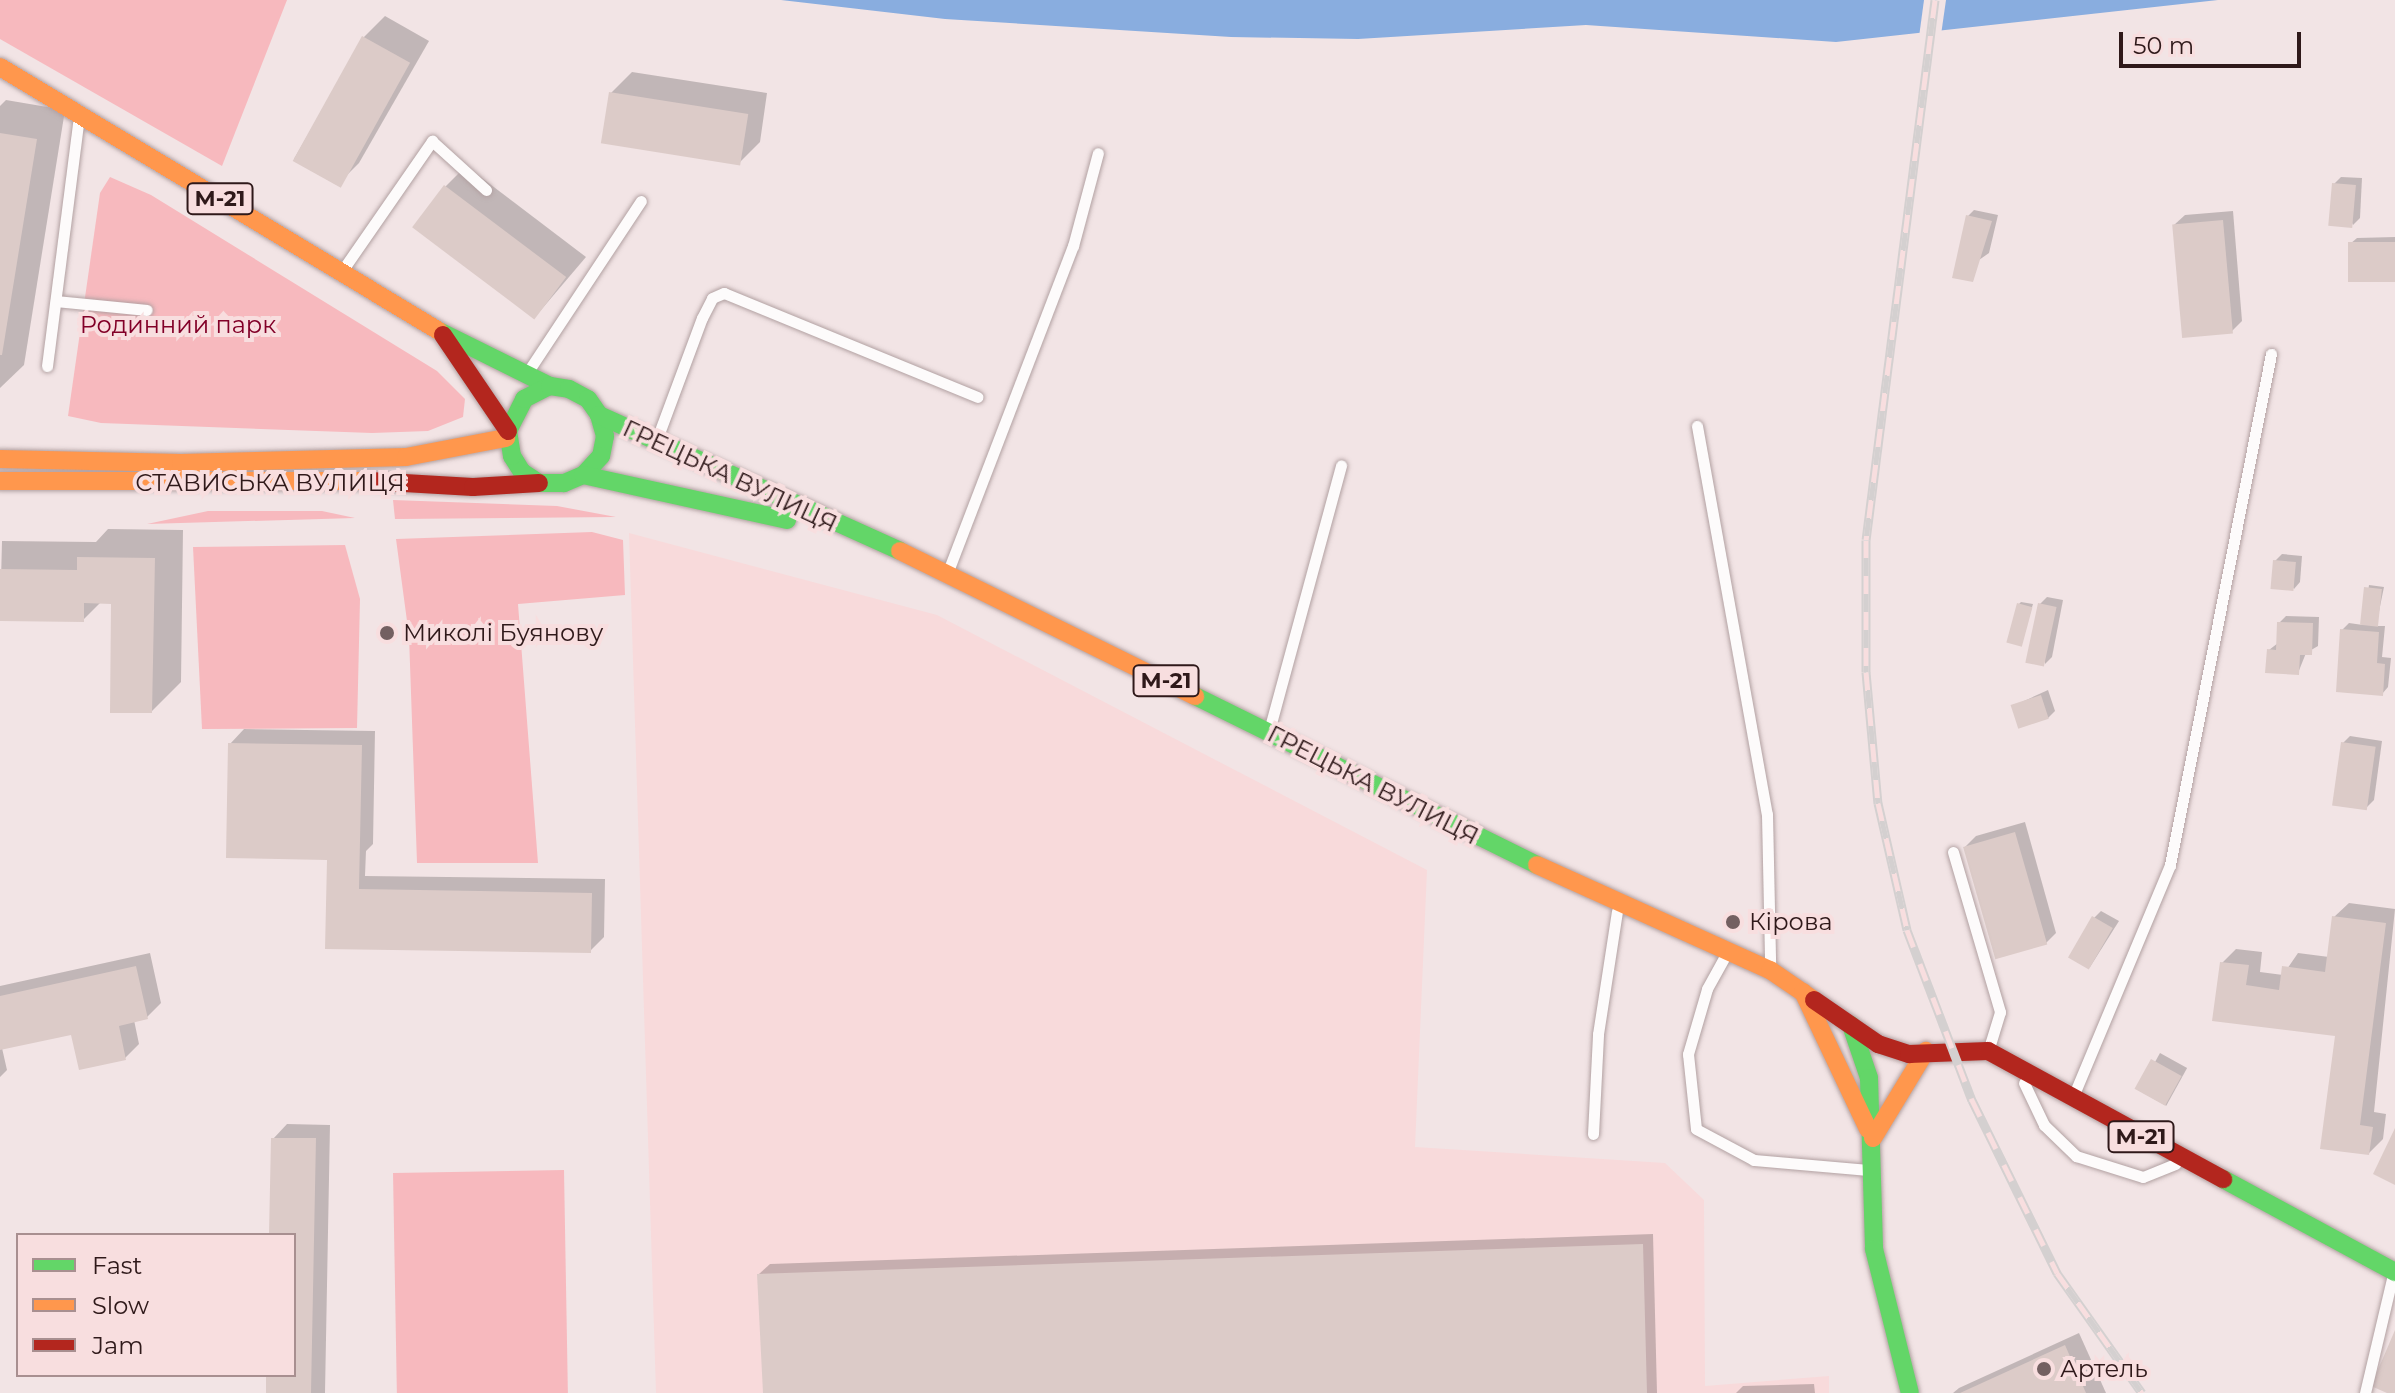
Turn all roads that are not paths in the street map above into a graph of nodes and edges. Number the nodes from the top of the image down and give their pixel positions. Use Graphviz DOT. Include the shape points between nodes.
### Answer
graph roads {
  1 [pos="0,67"];
  2 [pos="79,115"];
  3 [pos="1098,153"];
  4 [pos="486,190"];
  5 [pos="641,201"];
  6 [pos="342,272"];
  7 [pos="56,301"];
  8 [pos="147,310"];
  9 [pos="441,332"];
  10 [pos="2271,354"];
  11 [pos="47,366"];
  12 [pos="526,374"];
  13 [pos="550,386"];
  14 [pos="978,397"];
  15 [pos="599,415"];
  16 [pos="1697,426"];
  17 [pos="507,434"];
  18 [pos="656,441"];
  19 [pos="0,459"];
  20 [pos="1341,465"];
  21 [pos="583,475"];
  22 [pos="0,481"];
  23 [pos="539,483"];
  24 [pos="861,537"];
  25 [pos="946,573"];
  26 [pos="1269,732"];
  27 [pos="1953,852"];
  28 [pos="1619,902"];
  29 [pos="1728,951"];
  30 [pos="1770,970"];
  31 [pos="1803,992"];
  32 [pos="1851,1025"];
  33 [pos="1926,1051"];
  34 [pos="1988,1051"];
  35 [pos="2017,1068"];
  36 [pos="2072,1100"];
  37 [pos="1593,1134"];
  38 [pos="1873,1138"];
  39 [pos="2184,1160"];
  40 [pos="1873,1170"];
  41 [pos="2394,1271"];
  42 [pos="1910,1393"];
  43 [pos="2365,1393"];
  1 -- 2 [label="main road, М-21"];
  2 -- 6 [label="main road, М-21"];
  2 -- 7 [label="lane"];
  3 -- 25 [label="lane" via="1073,246"];
  4 -- 6 [label="lane" via="432,141"];
  5 -- 12 [label="lane"];
  6 -- 9 [label="main road, М-21"];
  7 -- 8 [label="lane"];
  7 -- 11 [label="lane"];
  9 -- 12 [label="main road, М-21"];
  9 -- 17 [label="main road, М-21"];
  10 -- 36 [label="lane" via="2170,865"];
  12 -- 13 [label="main road, М-21"];
  13 -- 15 [label="main road, М-21" via="588,399"];
  13 -- 17 [label="main road" via="524,399"];
  14 -- 18 [label="lane" via="724,293 712,298 702,318"];
  15 -- 18 [label="main road, ГРЕЦЬКА ВУЛИЦЯ / М-21"];
  15 -- 21 [label="main road" via="605,436 601,456"];
  16 -- 30 [label="lane" via="1767,814"];
  17 -- 19 [label="main road, СТАВИСЬКА ВУЛИЦЯ" via="406,457 181,463"];
  17 -- 23 [label="main road, М-21" via="522,472"];
  18 -- 24 [label="main road, ГРЕЦЬКА ВУЛИЦЯ / М-21"];
  20 -- 26 [label="lane"];
  21 -- 23 [label="main road, М-21" via="564,483"];
  21 -- 24 [label="main road, ГРЕЦЬКА ВУЛИЦЯ / М-21"];
  22 -- 23 [label="main road, СТАВИСЬКА ВУЛИЦЯ" via="378,481 473,487"];
  24 -- 25 [label="main road, ГРЕЦЬКА ВУЛИЦЯ / М-21"];
  25 -- 26 [label="main road, ГРЕЦЬКА ВУЛИЦЯ / М-21"];
  26 -- 28 [label="main road, ГРЕЦЬКА ВУЛИЦЯ / М-21" via="1466,833"];
  27 -- 34 [label="lane" via="2000,1012"];
  28 -- 29 [label="main road, ГРЕЦЬКА ВУЛИЦЯ / М-21"];
  28 -- 37 [label="lane" via="1598,1034"];
  29 -- 30 [label="main road, ГРЕЦЬКА ВУЛИЦЯ / М-21"];
  29 -- 40 [label="lane" via="1707,989 1688,1054 1696,1129 1754,1160"];
  30 -- 31 [label="main road, ГРЕЦЬКА ВУЛИЦЯ / М-21"];
  31 -- 32 [label="main road, ГРЕЦЬКА ВУЛИЦЯ / М-21"];
  31 -- 38 [label="main road"];
  32 -- 33 [label="main road, ГРЕЦЬКА ВУЛИЦЯ / М-21" via="1878,1044 1909,1054"];
  32 -- 38 [label="main road" via="1869,1078"];
  33 -- 34 [label="main road, М-21"];
  33 -- 38 [label="main road"];
  34 -- 35 [label="main road, М-21"];
  35 -- 36 [label="main road, М-21"];
  35 -- 39 [label="lane" via="2044,1125 2076,1156 2143,1177"];
  36 -- 39 [label="main road, М-21"];
  38 -- 40 [label="main road"];
  39 -- 41 [label="main road, М-21"];
  40 -- 42 [label="main road" via="1874,1249"];
  41 -- 43 [label="lane"];
}
